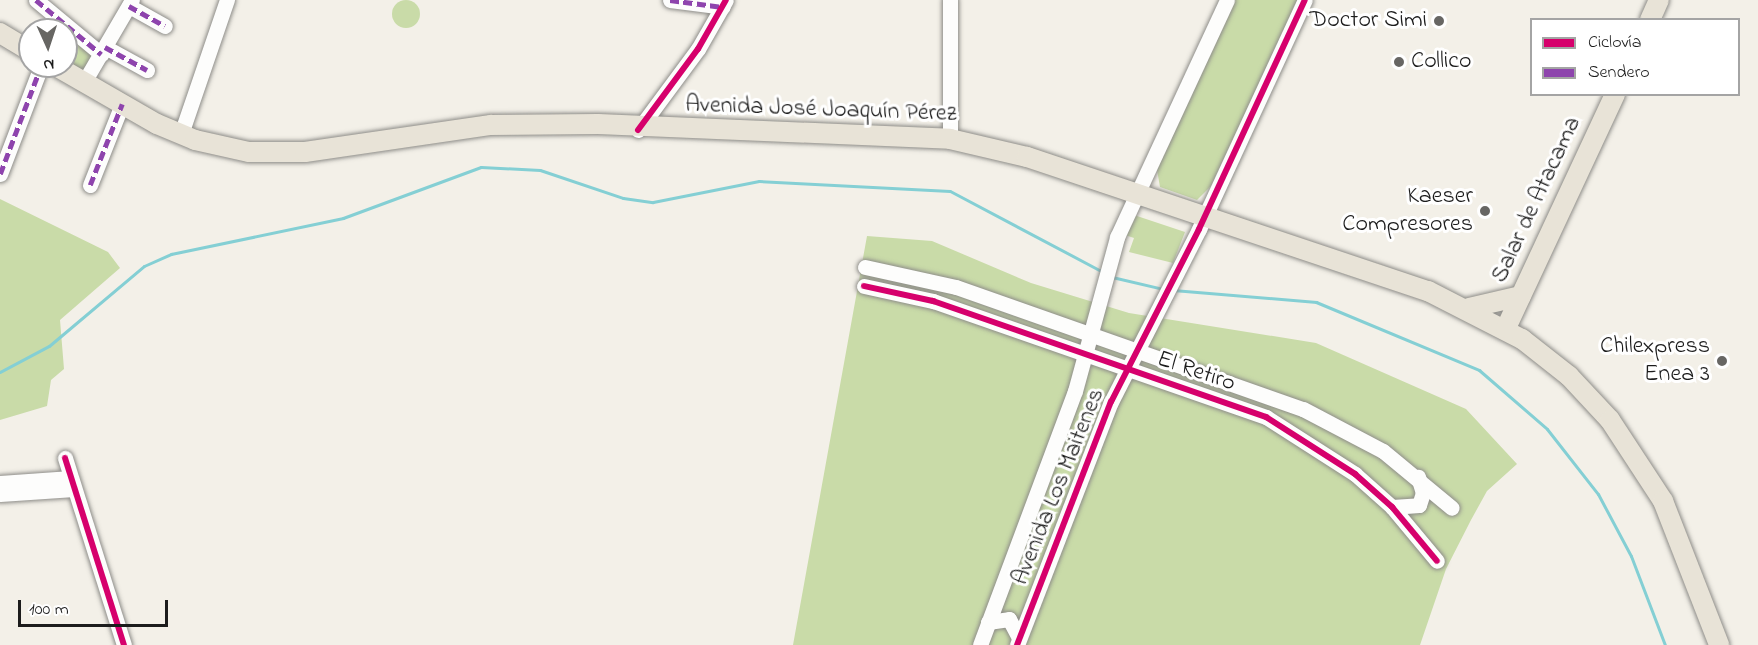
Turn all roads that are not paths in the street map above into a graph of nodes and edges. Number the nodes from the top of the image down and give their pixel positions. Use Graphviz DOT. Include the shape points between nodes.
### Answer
graph roads {
  1 [pos="227,0"];
  2 [pos="670,0"];
  3 [pos="950,0"];
  4 [pos="1227,0"];
  5 [pos="1305,0"];
  6 [pos="1659,0"];
  7 [pos="44,3"];
  8 [pos="131,3"];
  9 [pos="724,4"];
  10 [pos="1651,18"];
  11 [pos="165,26"];
  12 [pos="0,33"];
  13 [pos="18,44"];
  14 [pos="103,50"];
  15 [pos="147,70"];
  16 [pos="36,78"];
  17 [pos="77,78"];
  18 [pos="84,82"];
  19 [pos="1614,96"];
  20 [pos="122,104"];
  21 [pos="638,130"];
  22 [pos="181,134"];
  23 [pos="950,139"];
  24 [pos="0,174"];
  25 [pos="90,184"];
  26 [pos="1136,193"];
  27 [pos="1205,216"];
  28 [pos="865,267"];
  29 [pos="892,271"];
  30 [pos="864,286"];
  31 [pos="886,289"];
  32 [pos="1521,296"];
  33 [pos="1469,308"];
  34 [pos="1506,328"];
  35 [pos="1090,332"];
  36 [pos="1137,350"];
  37 [pos="1086,352"];
  38 [pos="1127,367"];
  39 [pos="65,458"];
  40 [pos="1418,477"];
  41 [pos="0,483"];
  42 [pos="72,484"];
  43 [pos="0,494"];
  44 [pos="1392,507"];
  45 [pos="1452,508"];
  46 [pos="1437,561"];
  47 [pos="988,622"];
  48 [pos="1018,641"];
  49 [pos="124,645"];
  50 [pos="980,645"];
  51 [pos="1719,645"];
  1 -- 22 [label="street"];
  2 -- 9 [label="street"];
  3 -- 23 [label="street"];
  4 -- 26 [label="street, Avenida Los Maitenes"];
  5 -- 27 [label="street, Avenida Los Maitenes"];
  6 -- 10 [label="main road"];
  7 -- 14 [label="street"];
  8 -- 11 [label="street"];
  8 -- 14 [label="street"];
  9 -- 21 [label="street"];
  12 -- 13 [label="main road"];
  14 -- 15 [label="street"];
  14 -- 18 [label="street"];
  16 -- 24 [label="street"];
  17 -- 18 [label="main road, Avenida José Joaquín Pérez"];
  18 -- 20 [label="main road, Avenida José Joaquín Pérez"];
  19 -- 32 [label="main road, Salar de Atacama"];
  20 -- 22 [label="main road, Avenida José Joaquín Pérez"];
  20 -- 25 [label="street"];
  21 -- 22 [label="main road, Avenida José Joaquín Pérez" via="598,124 465,126 285,154 229,149"];
  21 -- 23 [label="main road, Avenida José Joaquín Pérez"];
  23 -- 26 [label="main road, Avenida José Joaquín Pérez" via="1010,151"];
  26 -- 27 [label="main road, Avenida José Joaquín Pérez"];
  26 -- 35 [label="street, Avenida Los Maitenes" via="1113,248"];
  27 -- 33 [label="main road, Avenida José Joaquín Pérez"];
  27 -- 36 [label="street, Avenida Los Maitenes"];
  28 -- 29 [label="street, El Retiro"];
  29 -- 31 [label="street" via="884,281"];
  29 -- 35 [label="street, El Retiro"];
  30 -- 31 [label="street, El Retiro"];
  31 -- 37 [label="street, El Retiro"];
  32 -- 33 [label="main road"];
  32 -- 34 [label="main road, Salar de Atacama"];
  33 -- 34 [label="main road, Avenida José Joaquín Pérez"];
  34 -- 51 [label="main road, Avenida José Joaquín Pérez" via="1584,390 1635,453 1670,514"];
  35 -- 36 [label="street, El Retiro"];
  35 -- 37 [label="street, Avenida Los Maitenes"];
  36 -- 38 [label="street, Avenida Los Maitenes"];
  36 -- 40 [label="street, El Retiro" via="1324,418"];
  37 -- 38 [label="street, El Retiro"];
  37 -- 47 [label="street, Avenida Los Maitenes"];
  38 -- 44 [label="street, El Retiro" via="1286,427 1337,459"];
  38 -- 48 [label="street, Avenida Los Maitenes"];
  39 -- 42 [label="street"];
  40 -- 44 [label="street" via="1423,493 1419,505"];
  40 -- 45 [label="street, El Retiro"];
  41 -- 42 [label="street"];
  42 -- 43 [label="street"];
  42 -- 49 [label="street"];
  44 -- 46 [label="street, El Retiro"];
  47 -- 48 [label="street" via="1009,619"];
  47 -- 50 [label="street, Avenida Los Maitenes"];
}
